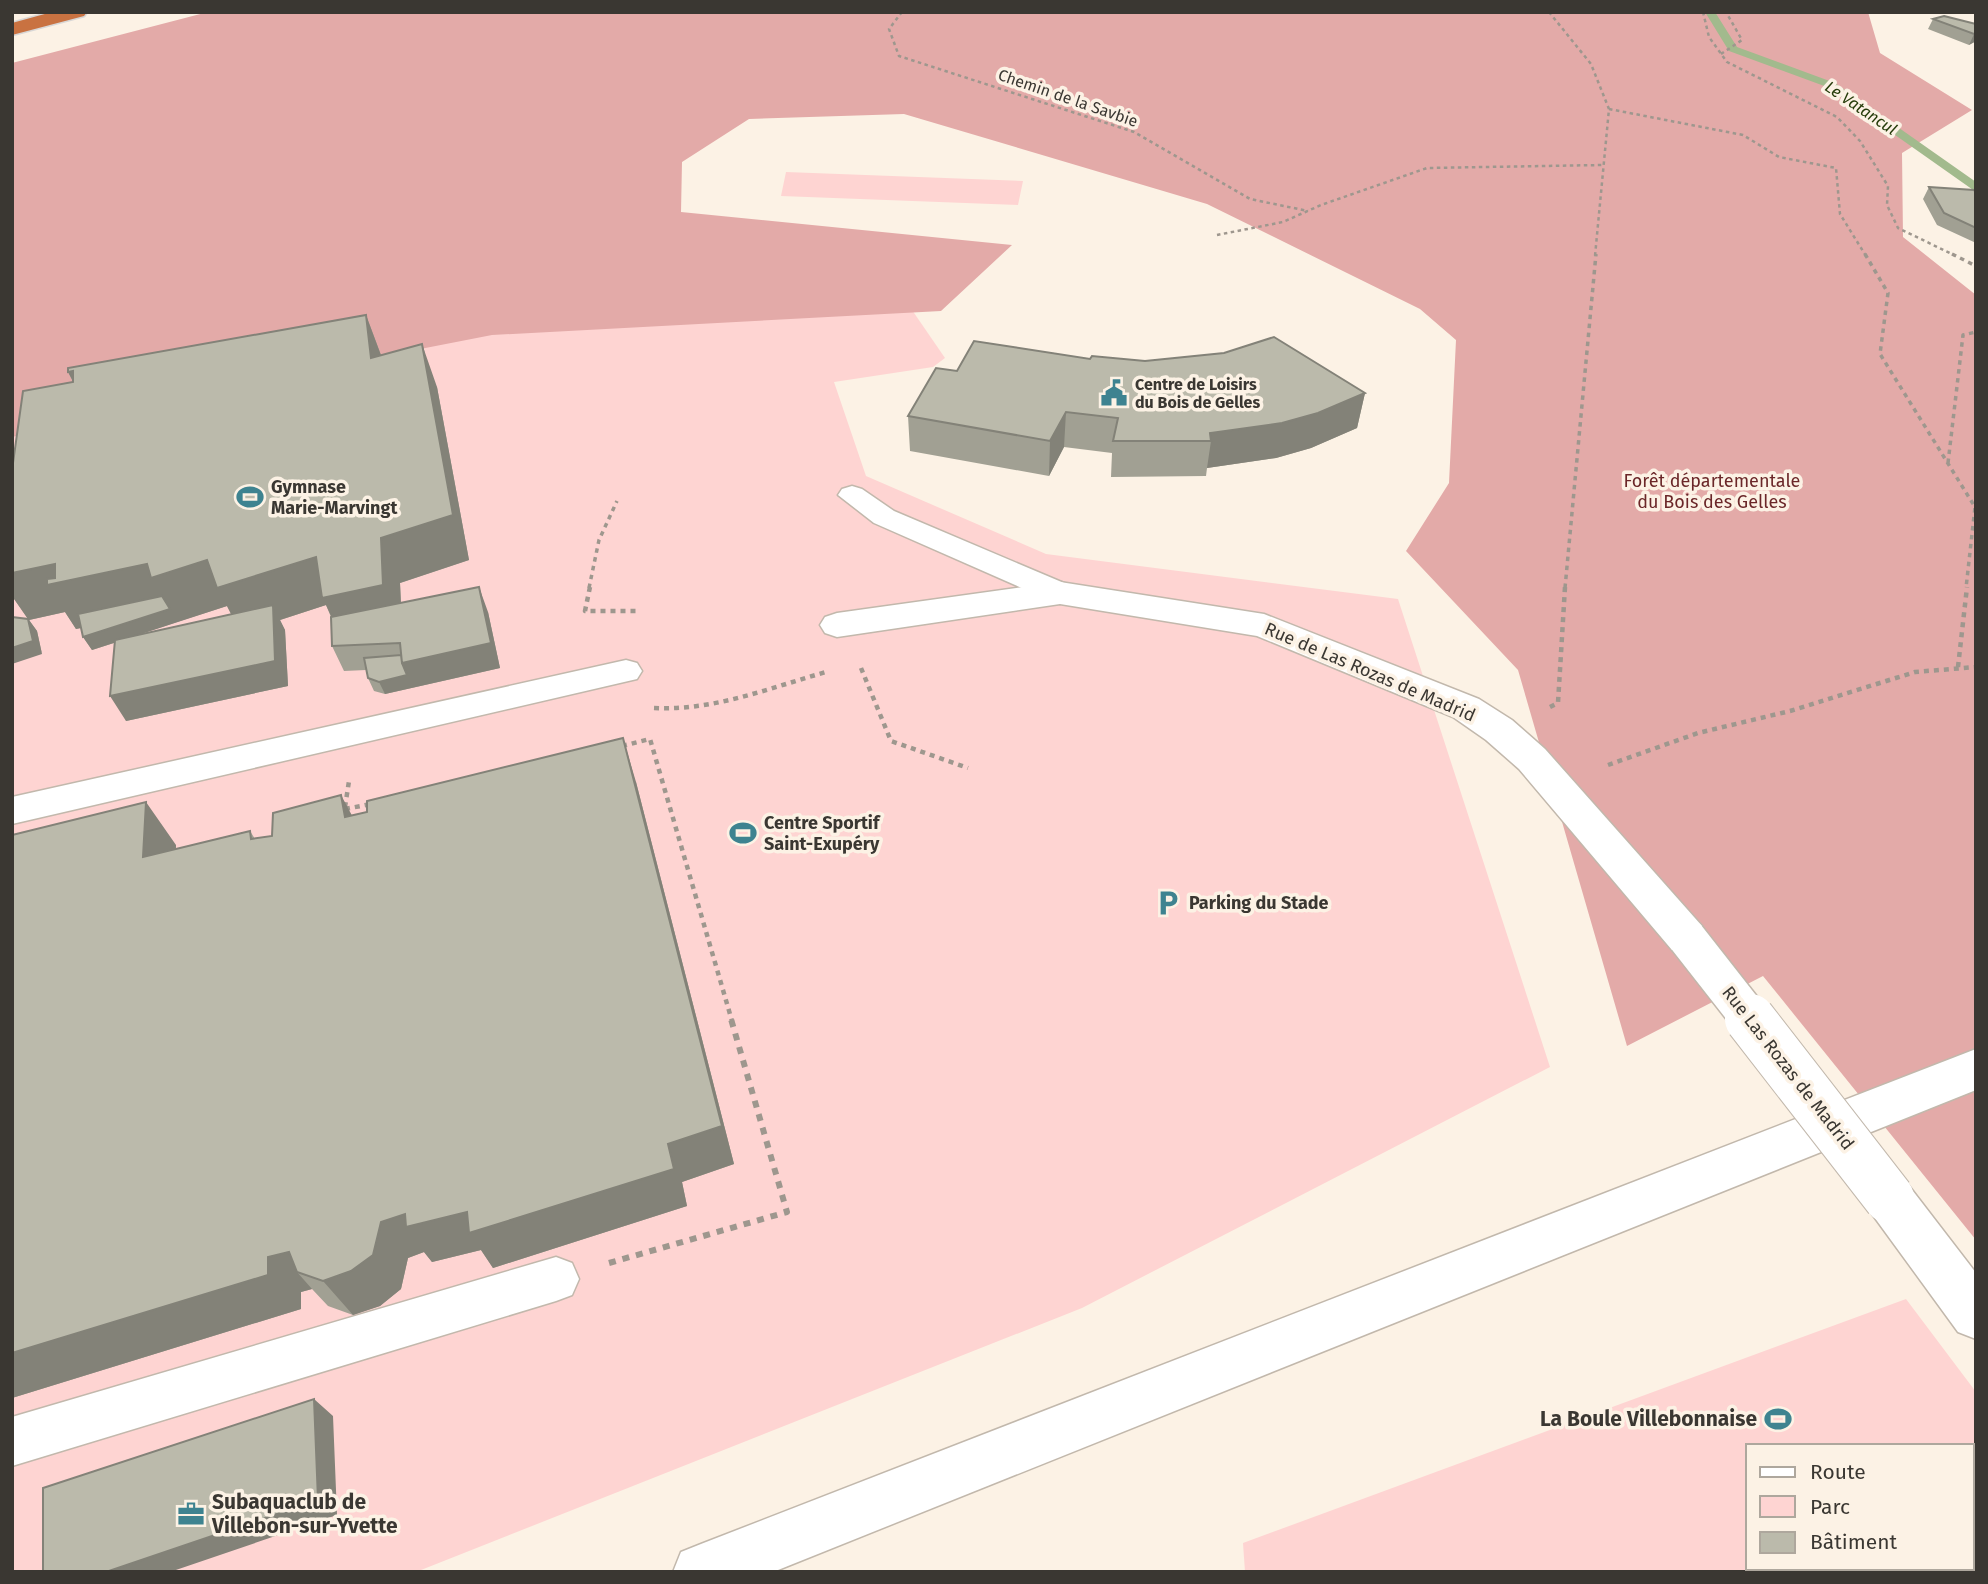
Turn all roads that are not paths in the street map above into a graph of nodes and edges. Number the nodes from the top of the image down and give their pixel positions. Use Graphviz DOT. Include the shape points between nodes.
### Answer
graph roads {
  1 [pos="77,12"];
  2 [pos="12,29"];
  3 [pos="852,495"];
  4 [pos="1060,593"];
  5 [pos="837,625"];
  6 [pos="626,671"];
  7 [pos="12,811"];
  8 [pos="1687,938"];
  9 [pos="1976,1069"];
  10 [pos="556,1279"];
  11 [pos="1976,1314"];
  12 [pos="12,1442"];
  13 [pos="701,1572"];
  1 -- 2 [label="highway"];
  3 -- 4 [label="lane" via="884,517"];
  4 -- 5 [label="street, Rue de Las Rozas de Madrid"];
  4 -- 8 [label="street, Rue de Las Rozas de Madrid" via="1264,626 1466,708 1532,759"];
  6 -- 7 [label="lane"];
  8 -- 11 [label="street, Rue Las Rozas de Madrid, bridge"];
  9 -- 13 [label="street"];
  10 -- 12 [label="lane"];
}
